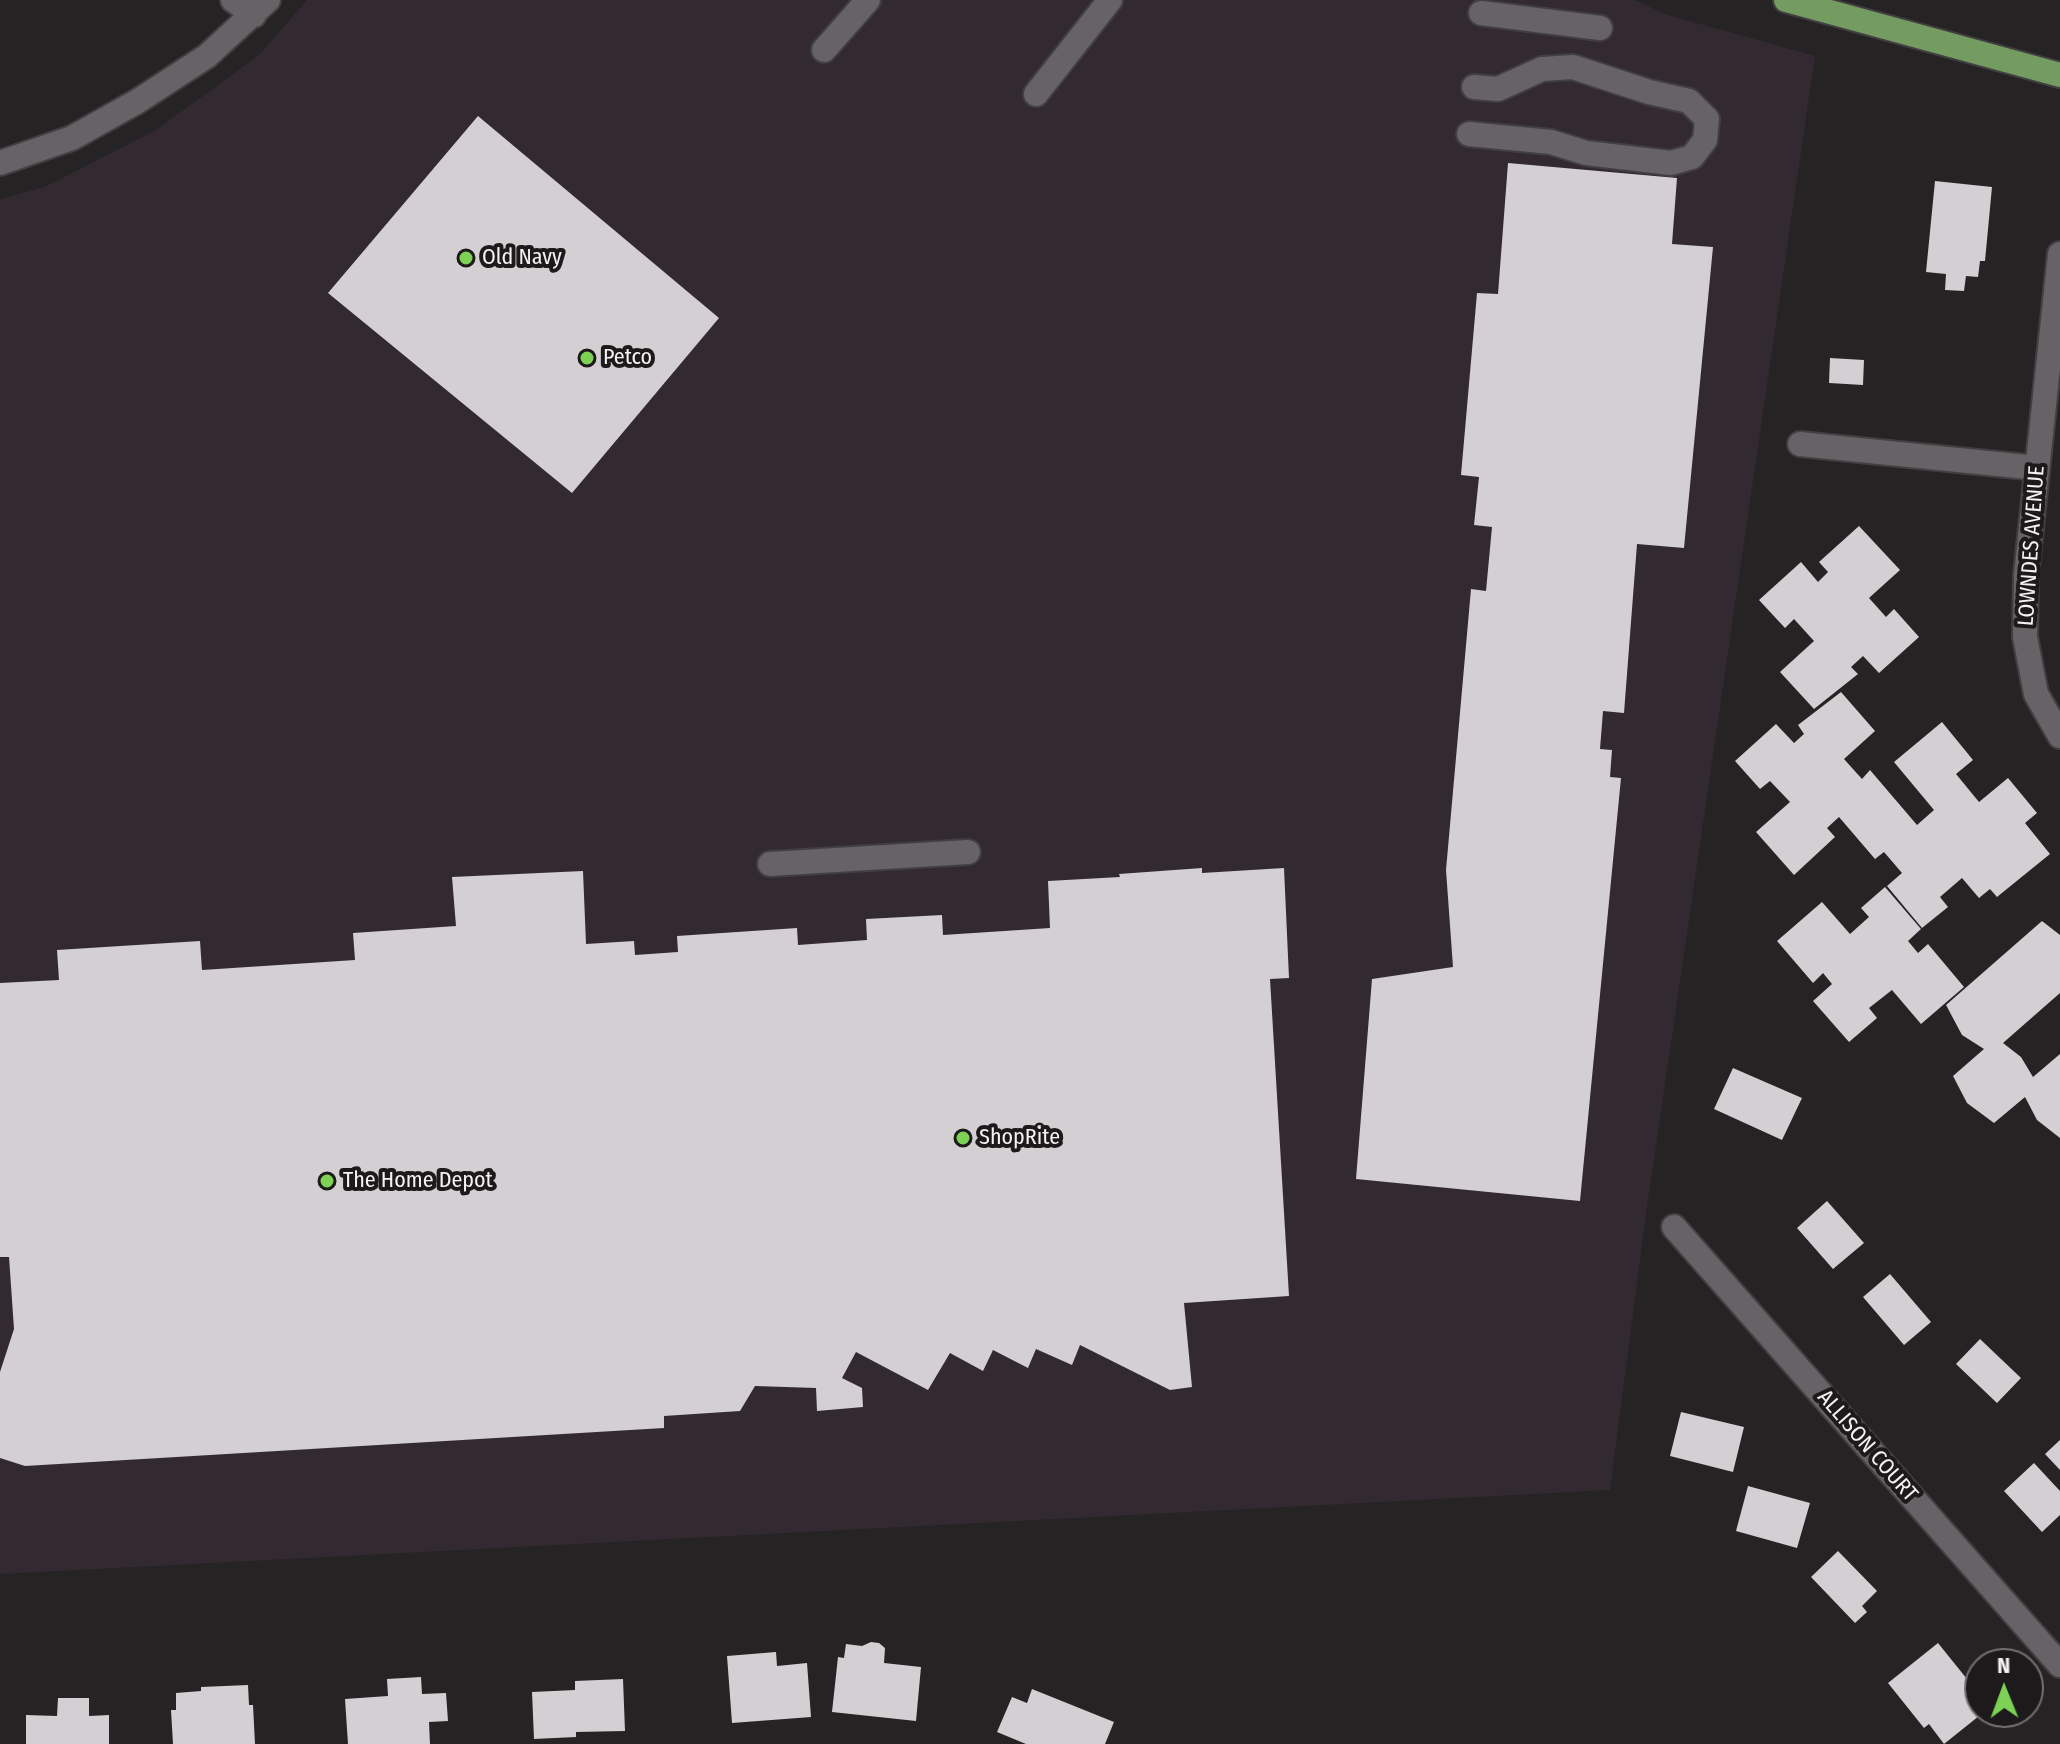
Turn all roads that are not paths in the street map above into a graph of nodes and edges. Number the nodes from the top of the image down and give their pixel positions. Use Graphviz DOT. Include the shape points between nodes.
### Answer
graph roads {
  1 [pos="233,0"];
  2 [pos="868,0"];
  3 [pos="1110,0"];
  4 [pos="1786,0"];
  5 [pos="261,8"];
  6 [pos="1481,13"];
  7 [pos="1600,28"];
  8 [pos="824,50"];
  9 [pos="2060,75"];
  10 [pos="1474,87"];
  11 [pos="1036,94"];
  12 [pos="1469,134"];
  13 [pos="0,163"];
  14 [pos="2060,254"];
  15 [pos="2052,406"];
  16 [pos="1800,444"];
  17 [pos="2037,468"];
  18 [pos="2060,736"];
  19 [pos="968,852"];
  20 [pos="770,864"];
  21 [pos="1674,1227"];
  22 [pos="2060,1665"];
  1 -- 5 [label="street"];
  2 -- 8 [label="street"];
  3 -- 11 [label="street"];
  4 -- 9 [label="main road"];
  5 -- 13 [label="street" via="207,56 138,101 72,138"];
  6 -- 7 [label="street"];
  10 -- 12 [label="street" via="1498,89 1542,69 1573,67 1689,101 1707,119 1705,140 1692,157 1671,163"];
  14 -- 15 [label="street, LOWNDES AVENUE"];
  15 -- 17 [label="street, LOWNDES AVENUE"];
  16 -- 17 [label="street"];
  17 -- 18 [label="street, LOWNDES AVENUE" via="2025,637 2036,694"];
  19 -- 20 [label="street"];
  21 -- 22 [label="street, ALLISON COURT"];
}
